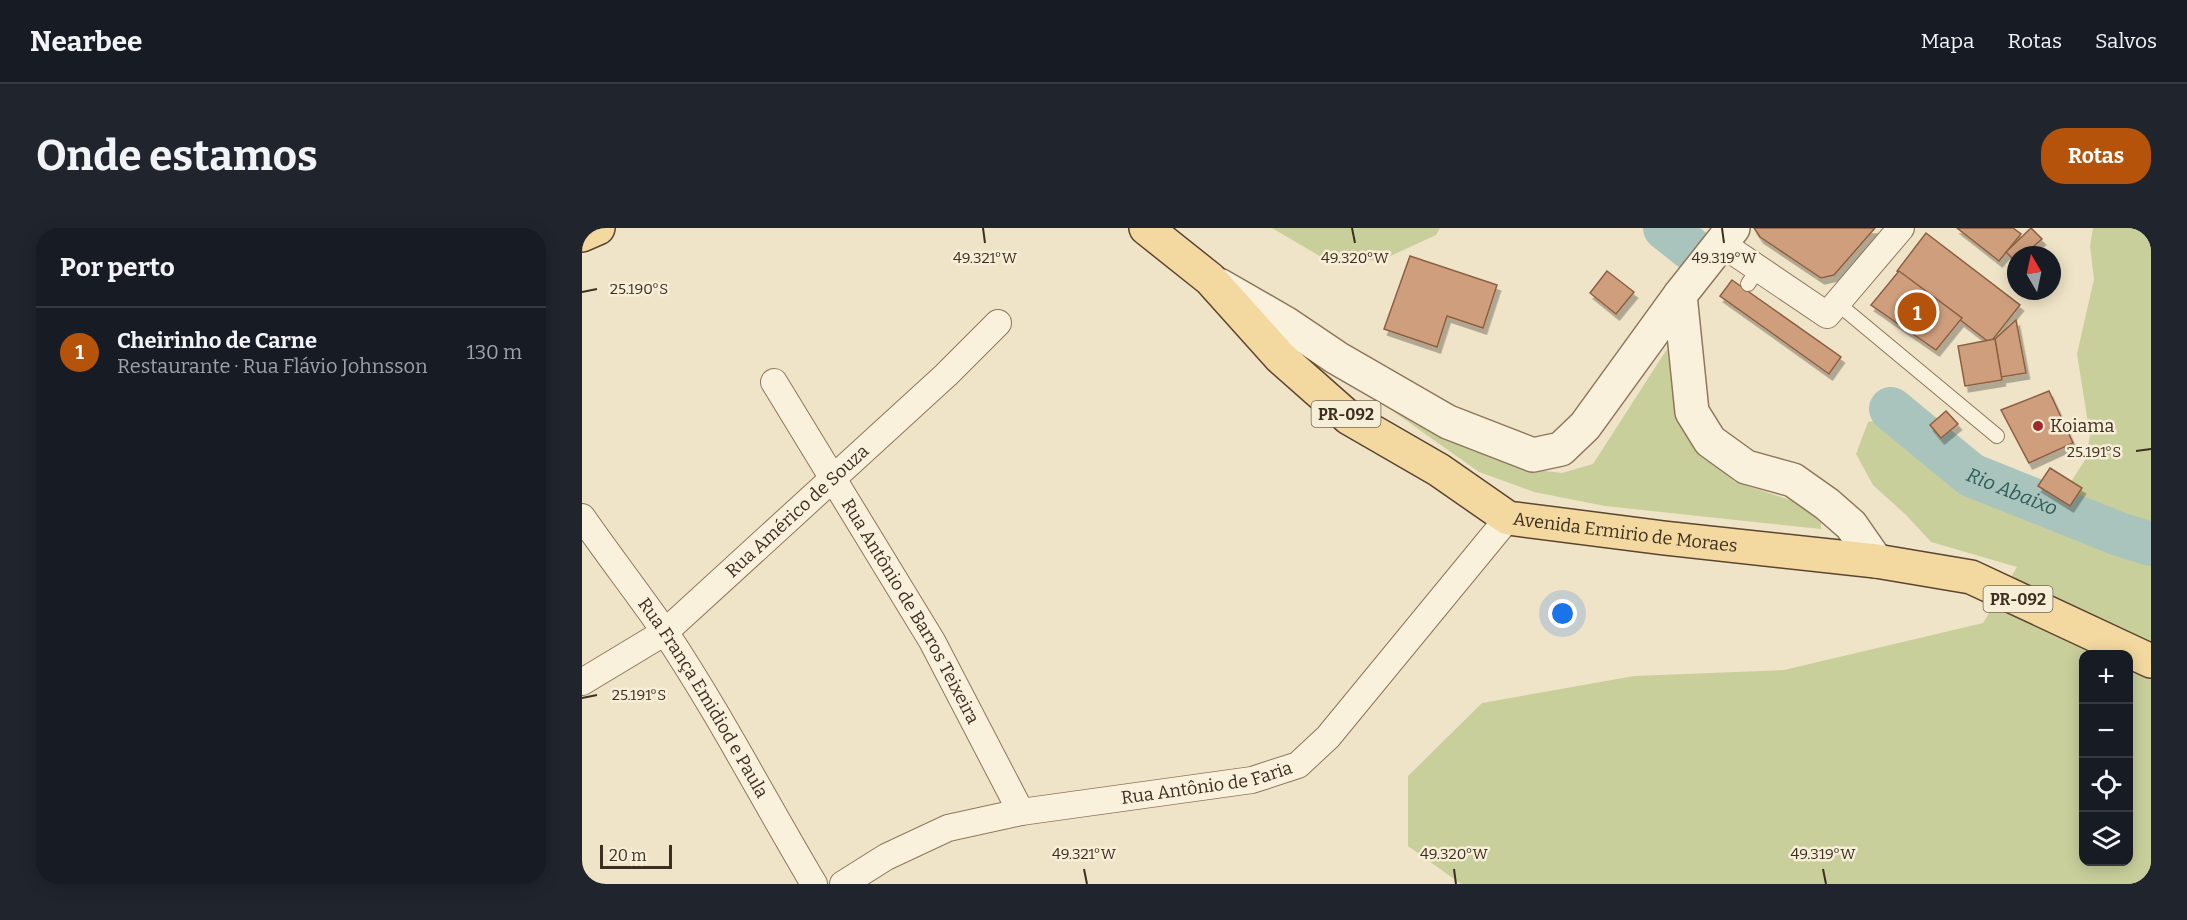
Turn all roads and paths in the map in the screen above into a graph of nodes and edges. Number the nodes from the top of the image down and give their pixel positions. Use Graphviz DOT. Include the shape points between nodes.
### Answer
graph roads {
  1 [pos="598,228"];
  2 [pos="1146,228"];
  3 [pos="1902,228"];
  4 [pos="582,235"];
  5 [pos="1727,236"];
  6 [pos="1210,279"];
  7 [pos="1680,296"];
  8 [pos="1832,309"];
  9 [pos="998,323"];
  10 [pos="774,382"];
  11 [pos="1998,436"];
  12 [pos="834,477"];
  13 [pos="582,517"];
  14 [pos="1508,518"];
  15 [pos="1876,561"];
  16 [pos="664,632"];
  17 [pos="2151,661"];
  18 [pos="582,682"];
  19 [pos="1022,812"];
  20 [pos="814,884"];
  21 [pos="843,884"];
  1 -- 4 [label="main road"];
  2 -- 6 [label="main road, Avenida Ermirio de Moraes / PR-092"];
  3 -- 8 [label="street"];
  5 -- 7 [label="street"];
  5 -- 8 [label="street" via="1753,276"];
  6 -- 7 [label="street" via="1448,422 1533,455 1561,449 1585,426"];
  6 -- 14 [label="main road, Avenida Ermirio de Moraes / PR-092" via="1280,357 1350,418 1440,470"];
  7 -- 15 [label="street" via="1692,412 1710,441 1746,466 1793,480 1827,504 1851,525"];
  8 -- 11 [label="lane"];
  9 -- 12 [label="street, Rua Américo de Souza"];
  10 -- 12 [label="street, Rua Antônio de Barros Teixeira"];
  12 -- 16 [label="street, Rua Américo de Souza"];
  12 -- 19 [label="street, Rua Antônio de Barros Teixeira" via="932,640"];
  13 -- 16 [label="street, Rua França Emidiod e Paula"];
  14 -- 15 [label="main road, Avenida Ermirio de Moraes / PR-092"];
  14 -- 19 [label="street, Rua Antônio de Faria" via="1328,737 1298,765 1252,780"];
  15 -- 17 [label="main road, Avenida Ermirio de Moraes / PR-092" via="1971,577"];
  16 -- 18 [label="street, Rua Américo de Souza"];
  16 -- 20 [label="street, Rua França Emidiod e Paula"];
  19 -- 21 [label="street, Rua Antônio de Faria" via="948,828 886,857"];
}
